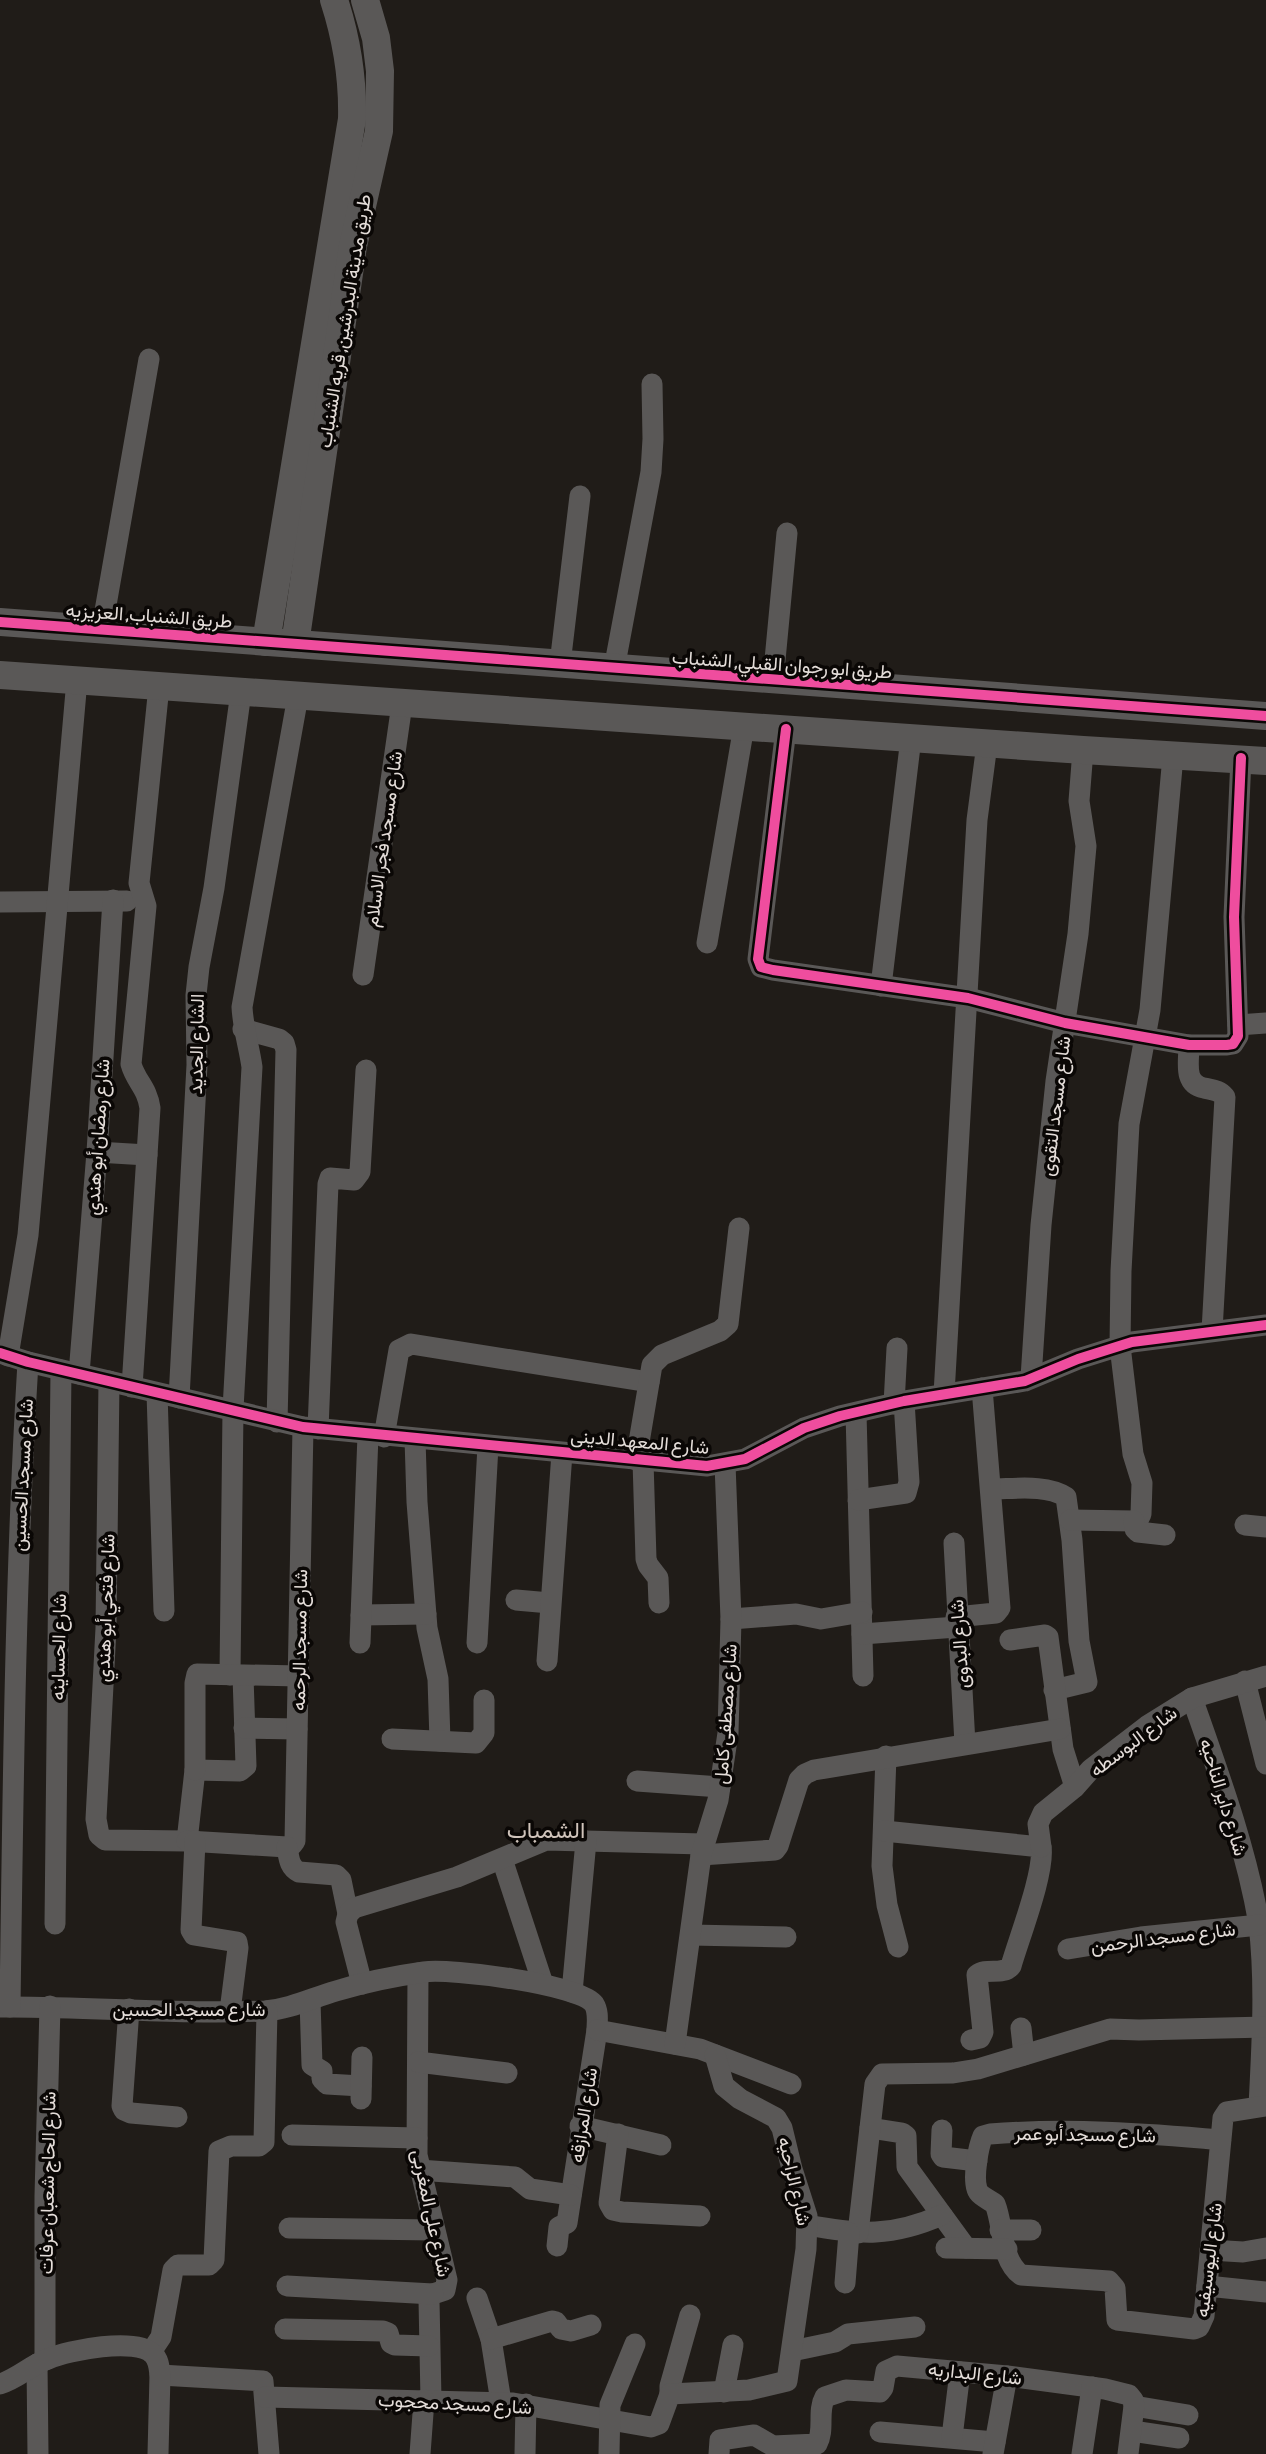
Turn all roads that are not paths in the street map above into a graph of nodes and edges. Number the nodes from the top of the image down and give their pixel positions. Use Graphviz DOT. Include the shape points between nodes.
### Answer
graph roads {
  1 [pos="334,0"];
  2 [pos="365,0"];
  3 [pos="149,359"];
  4 [pos="652,384"];
  5 [pos="580,496"];
  6 [pos="787,533"];
  7 [pos="0,622"];
  8 [pos="102,628"];
  9 [pos="266,642"];
  10 [pos="295,643"];
  11 [pos="560,664"];
  12 [pos="614,668"];
  13 [pos="0,675"];
  14 [pos="77,680"];
  15 [pos="774,681"];
  16 [pos="159,686"];
  17 [pos="241,692"];
  18 [pos="298,696"];
  19 [pos="402,704"];
  20 [pos="1266,716"];
  21 [pos="744,726"];
  22 [pos="786,729"];
  23 [pos="911,738"];
  24 [pos="987,744"];
  25 [pos="1083,750"];
  26 [pos="1173,756"];
  27 [pos="1254,760"];
  28 [pos="113,900"];
  29 [pos="58,901"];
  30 [pos="146,901"];
  31 [pos="0,902"];
  32 [pos="706,943"];
  33 [pos="363,975"];
  34 [pos="881,985"];
  35 [pos="968,998"];
  36 [pos="1065,1023"];
  37 [pos="1266,1023"];
  38 [pos="1238,1025"];
  39 [pos="243,1029"];
  40 [pos="1144,1036"];
  41 [pos="1189,1045"];
  42 [pos="366,1070"];
  43 [pos="97,1152"];
  44 [pos="147,1155"];
  45 [pos="739,1228"];
  46 [pos="1266,1325"];
  47 [pos="1212,1331"];
  48 [pos="1120,1346"];
  49 [pos="897,1348"];
  50 [pos="4,1354"];
  51 [pos="28,1362"];
  52 [pos="70,1372"];
  53 [pos="1031,1378"];
  54 [pos="109,1381"];
  55 [pos="649,1382"];
  56 [pos="132,1387"];
  57 [pos="982,1388"];
  58 [pos="157,1393"];
  59 [pos="944,1394"];
  60 [pos="179,1398"];
  61 [pos="899,1403"];
  62 [pos="233,1409"];
  63 [pos="856,1413"];
  64 [pos="276,1422"];
  65 [pos="310,1428"];
  66 [pos="376,1436"];
  67 [pos="415,1439"];
  68 [pos="488,1446"];
  69 [pos="562,1452"];
  70 [pos="640,1461"];
  71 [pos="725,1464"];
  72 [pos="991,1489"];
  73 [pos="858,1500"];
  74 [pos="1070,1520"];
  75 [pos="1134,1521"];
  76 [pos="1165,1535"];
  77 [pos="954,1543"];
  78 [pos="516,1600"];
  79 [pos="550,1603"];
  80 [pos="659,1603"];
  81 [pos="164,1611"];
  82 [pos="862,1612"];
  83 [pos="426,1614"];
  84 [pos="361,1615"];
  85 [pos="731,1619"];
  86 [pos="956,1622"];
  87 [pos="862,1634"];
  88 [pos="1010,1640"];
  89 [pos="360,1643"];
  90 [pos="477,1643"];
  91 [pos="547,1661"];
  92 [pos="237,1675"];
  93 [pos="299,1676"];
  94 [pos="863,1676"];
  95 [pos="1266,1676"];
  96 [pos="1245,1681"];
  97 [pos="1054,1690"];
  98 [pos="1192,1698"];
  99 [pos="484,1700"];
  100 [pos="244,1728"];
  101 [pos="297,1729"];
  102 [pos="1060,1729"];
  103 [pos="392,1739"];
  104 [pos="440,1741"];
  105 [pos="965,1744"];
  106 [pos="886,1756"];
  107 [pos="1266,1764"];
  108 [pos="195,1770"];
  109 [pos="636,1781"];
  110 [pos="720,1787"];
  111 [pos="1075,1787"];
  112 [pos="884,1831"];
  113 [pos="191,1841"];
  114 [pos="586,1841"];
  115 [pos="287,1847"];
  116 [pos="1041,1847"];
  117 [pos="702,1849"];
  118 [pos="502,1859"];
  119 [pos="348,1914"];
  120 [pos="55,1924"];
  121 [pos="1259,1925"];
  122 [pos="691,1935"];
  123 [pos="786,1937"];
  124 [pos="898,1947"];
  125 [pos="1068,1949"];
  126 [pos="418,1973"];
  127 [pos="362,1984"];
  128 [pos="543,1984"];
  129 [pos="572,1992"];
  130 [pos="310,2000"];
  131 [pos="50,2006"];
  132 [pos="5,2007"];
  133 [pos="128,2010"];
  134 [pos="230,2011"];
  135 [pos="267,2011"];
  136 [pos="1265,2027"];
  137 [pos="1021,2028"];
  138 [pos="597,2030"];
  139 [pos="971,2040"];
  140 [pos="675,2044"];
  141 [pos="715,2055"];
  142 [pos="1024,2055"];
  143 [pos="362,2057"];
  144 [pos="418,2062"];
  145 [pos="507,2073"];
  146 [pos="791,2084"];
  147 [pos="1262,2106"];
  148 [pos="177,2117"];
  149 [pos="580,2126"];
  150 [pos="870,2128"];
  151 [pos="942,2130"];
  152 [pos="618,2134"];
  153 [pos="292,2135"];
  154 [pos="417,2138"];
  155 [pos="1221,2140"];
  156 [pos="661,2145"];
  157 [pos="977,2161"];
  158 [pos="419,2170"];
  159 [pos="570,2195"];
  160 [pos="942,2215"];
  161 [pos="700,2216"];
  162 [pos="808,2225"];
  163 [pos="289,2228"];
  164 [pos="1031,2230"];
  165 [pos="434,2231"];
  166 [pos="853,2233"];
  167 [pos="1003,2240"];
  168 [pos="557,2246"];
  169 [pos="1266,2248"];
  170 [pos="1210,2250"];
  171 [pos="845,2283"];
  172 [pos="287,2286"];
  173 [pos="1207,2286"];
  174 [pos="1266,2292"];
  175 [pos="433,2294"];
  176 [pos="477,2298"];
  177 [pos="690,2315"];
  178 [pos="590,2325"];
  179 [pos="915,2327"];
  180 [pos="285,2329"];
  181 [pos="491,2339"];
  182 [pos="635,2344"];
  183 [pos="733,2345"];
  184 [pos="429,2346"];
  185 [pos="792,2351"];
  186 [pos="152,2352"];
  187 [pos="41,2362"];
  188 [pos="960,2372"];
  189 [pos="160,2375"];
  190 [pos="1007,2376"];
  191 [pos="0,2384"];
  192 [pos="1091,2387"];
  193 [pos="724,2392"];
  194 [pos="670,2393"];
  195 [pos="265,2397"];
  196 [pos="428,2400"];
  197 [pos="501,2403"];
  198 [pos="526,2404"];
  199 [pos="1134,2406"];
  200 [pos="1188,2415"];
  201 [pos="608,2419"];
  202 [pos="1132,2431"];
  203 [pos="880,2432"];
  204 [pos="1179,2438"];
  205 [pos="948,2443"];
  206 [pos="820,2448"];
  207 [pos="994,2448"];
  208 [pos="38,2454"];
  209 [pos="158,2454"];
  210 [pos="269,2454"];
  211 [pos="420,2454"];
  212 [pos="525,2454"];
  213 [pos="609,2454"];
  214 [pos="719,2454"];
  215 [pos="1082,2454"];
  216 [pos="1128,2454"];
  1 -- 9 [label="street, طريق مدينة البدرشين, قريه الشنباب" via="349,54 352,119"];
  2 -- 10 [label="street, طريق مدينة البدرشين, قريه الشنباب" via="380,71 379,131 353,246"];
  3 -- 8 [label="street"];
  4 -- 12 [label="street" via="651,471"];
  5 -- 11 [label="street"];
  6 -- 15 [label="street"];
  7 -- 8 [label="street, طريق الشنباب, العزيزيه"];
  8 -- 9 [label="street, طريق الشنباب, العزيزيه"];
  9 -- 10 [label="street, طريق الشنباب, العزيزيه"];
  10 -- 11 [label="street, طريق ابو رجوان القبلي, الشنباب"];
  11 -- 12 [label="street, طريق ابو رجوان القبلي, الشنباب"];
  12 -- 15 [label="street, طريق ابو رجوان القبلي, الشنباب"];
  13 -- 14 [label="street"];
  14 -- 16 [label="street"];
  14 -- 29 [label="street"];
  15 -- 20 [label="street, طريق ابو رجوان القبلي, الشنباب"];
  16 -- 17 [label="street"];
  16 -- 30 [label="street" via="139,883"];
  17 -- 18 [label="street"];
  17 -- 60 [label="street, الشارع الجديد" via="196,995 197,1065"];
  18 -- 19 [label="street"];
  18 -- 39 [label="street" via="242,1007"];
  19 -- 21 [label="street"];
  19 -- 33 [label="street, شارع مسجد فجر الاسلام"];
  21 -- 22 [label="street"];
  21 -- 32 [label="street"];
  22 -- 23 [label="street"];
  22 -- 34 [label="street" via="758,960 761,967 774,970"];
  23 -- 24 [label="street"];
  23 -- 34 [label="street"];
  24 -- 25 [label="street"];
  24 -- 35 [label="street" via="977,820"];
  25 -- 26 [label="street"];
  25 -- 36 [label="street, شارع مسجد التقوى" via="1079,801 1086,846"];
  26 -- 27 [label="street"];
  26 -- 40 [label="street"];
  27 -- 38 [label="street" via="1234,917"];
  28 -- 29 [label="street"];
  28 -- 30 [label="street"];
  28 -- 43 [label="street, شارع رمضان أبو هندي"];
  29 -- 31 [label="street"];
  29 -- 50 [label="street" via="28,1235"];
  30 -- 44 [label="street" via="131,1064 149,1097"];
  34 -- 35 [label="street"];
  35 -- 36 [label="street"];
  35 -- 59 [label="street"];
  36 -- 40 [label="street"];
  36 -- 53 [label="street, شارع مسجد التقوى" via="1041,1224"];
  37 -- 38 [label="street"];
  38 -- 41 [label="street" via="1233,1044"];
  39 -- 62 [label="street" via="252,1067"];
  39 -- 64 [label="street" via="279,1040 286,1050"];
  40 -- 41 [label="street"];
  40 -- 48 [label="street" via="1129,1124"];
  41 -- 47 [label="street" via="1192,1084 1225,1097"];
  42 -- 65 [label="street, شارع مسجد الرحمه" via="360,1172 354,1180 334,1177 328,1184"];
  43 -- 44 [label="street"];
  43 -- 52 [label="street, شارع رمضان أبو هندي"];
  44 -- 56 [label="street"];
  45 -- 55 [label="street" via="728,1324 662,1355 652,1365"];
  46 -- 47 [label="street, شارع المعهد الدينى"];
  47 -- 48 [label="street, شارع المعهد الدينى"];
  48 -- 53 [label="street, شارع المعهد الدينى"];
  48 -- 75 [label="street" via="1133,1454 1142,1483 1141,1514"];
  49 -- 61 [label="street"];
  50 -- 51 [label="street, شارع المعهد الدينى"];
  51 -- 52 [label="street, شارع المعهد الدينى"];
  51 -- 132 [label="street, شارع مسجد الحسين"];
  52 -- 54 [label="street, شارع المعهد الدينى"];
  52 -- 120 [label="street, شارع الحساينه"];
  53 -- 57 [label="street, شارع المعهد الدينى"];
  54 -- 56 [label="street, شارع المعهد الدينى"];
  54 -- 113 [label="street, شارع فتحي أبو هندي" via="106,1628 96,1819 99,1835 105,1840"];
  55 -- 66 [label="street" via="411,1344 398,1350"];
  55 -- 70 [label="street"];
  56 -- 58 [label="street, شارع المعهد الدينى"];
  57 -- 59 [label="street, شارع المعهد الدينى"];
  57 -- 72 [label="street"];
  58 -- 60 [label="street, شارع المعهد الدينى"];
  58 -- 81 [label="street"];
  59 -- 61 [label="street, شارع المعهد الدينى"];
  60 -- 62 [label="street, شارع المعهد الدينى"];
  61 -- 63 [label="street, شارع المعهد الدينى"];
  61 -- 73 [label="street" via="909,1482 906,1493"];
  62 -- 64 [label="street, شارع المعهد الدينى"];
  62 -- 92 [label="street"];
  63 -- 71 [label="street, شارع المعهد الدينى" via="804,1428"];
  63 -- 73 [label="street"];
  64 -- 65 [label="street, شارع المعهد الدينى"];
  65 -- 66 [label="street, شارع المعهد الدينى"];
  65 -- 93 [label="street, شارع مسجد الرحمه"];
  66 -- 67 [label="street, شارع المعهد الدينى"];
  66 -- 84 [label="street"];
  67 -- 68 [label="street, شارع المعهد الدينى"];
  67 -- 83 [label="street"];
  68 -- 69 [label="street, شارع المعهد الدينى"];
  68 -- 90 [label="street"];
  69 -- 70 [label="street, شارع المعهد الدينى"];
  69 -- 79 [label="street"];
  70 -- 71 [label="street, شارع المعهد الدينى"];
  70 -- 80 [label="street" via="646,1559 658,1578"];
  71 -- 85 [label="street, شارع مصطفى كامل"];
  72 -- 74 [label="street" via="1059,1492 1066,1497"];
  72 -- 86 [label="street" via="1000,1608 996,1613"];
  73 -- 82 [label="street"];
  74 -- 75 [label="street"];
  74 -- 97 [label="street" via="1079,1642 1087,1682"];
  75 -- 76 [label="street" via="1138,1532"];
  77 -- 86 [label="street, شارع البدوى"];
  78 -- 79 [label="street"];
  79 -- 91 [label="street"];
  82 -- 85 [label="street" via="821,1619 796,1614"];
  82 -- 87 [label="street"];
  83 -- 84 [label="street"];
  83 -- 104 [label="street" via="438,1679"];
  84 -- 89 [label="street"];
  85 -- 110 [label="street, شارع مصطفى كامل" via="729,1711"];
  86 -- 87 [label="street"];
  86 -- 105 [label="street, شارع البدوى"];
  87 -- 94 [label="street"];
  88 -- 97 [label="street" via="1047,1636"];
  92 -- 93 [label="street"];
  92 -- 100 [label="street"];
  92 -- 108 [label="street" via="195,1676"];
  93 -- 101 [label="street, شارع مسجد الرحمه"];
  95 -- 96 [label="street, شارع البوسطه"];
  96 -- 98 [label="street, شارع البوسطه"];
  96 -- 107 [label="street"];
  97 -- 102 [label="street"];
  98 -- 111 [label="street, شارع البوسطه" via="1147,1726"];
  98 -- 121 [label="street, شارع داير الناحيه" via="1231,1808"];
  99 -- 104 [label="street" via="485,1733 481,1739 476,1743"];
  100 -- 101 [label="street"];
  100 -- 108 [label="street" via="244,1769"];
  101 -- 115 [label="street, شارع مسجد الرحمه" via="295,1841"];
  102 -- 105 [label="street"];
  102 -- 111 [label="street"];
  103 -- 104 [label="street"];
  105 -- 106 [label="street"];
  106 -- 112 [label="street"];
  106 -- 117 [label="street" via="805,1774 775,1850"];
  108 -- 113 [label="street"];
  109 -- 110 [label="street"];
  110 -- 117 [label="street, شارع مصطفى كامل"];
  111 -- 116 [label="street, شارع البوسطه" via="1038,1820"];
  112 -- 116 [label="street"];
  112 -- 124 [label="street" via="884,1886"];
  113 -- 115 [label="street"];
  113 -- 134 [label="street" via="191,1930 194,1935 237,1942"];
  114 -- 117 [label="street"];
  114 -- 118 [label="street" via="546,1840"];
  114 -- 129 [label="street"];
  115 -- 119 [label="street" via="294,1870 336,1875 341,1880"];
  116 -- 139 [label="street" via="1036,1883 1011,1966 977,1975 983,2032"];
  117 -- 122 [label="street, شارع مصطفى كامل"];
  118 -- 119 [label="street" via="354,1908"];
  118 -- 128 [label="street"];
  119 -- 127 [label="street" via="346,1922"];
  121 -- 125 [label="street, شارع مسجد الرحمن"];
  121 -- 136 [label="street, شارع داير الناحيه"];
  122 -- 123 [label="street"];
  122 -- 140 [label="street, شارع مصطفى كامل"];
  126 -- 127 [label="street, شارع مسجد الحسين"];
  126 -- 128 [label="street, شارع مسجد الحسين" via="440,1970"];
  126 -- 144 [label="street, شارع على المغربى"];
  127 -- 130 [label="street, شارع مسجد الحسين"];
  128 -- 129 [label="street, شارع مسجد الحسين"];
  129 -- 138 [label="street" via="594,2005"];
  130 -- 135 [label="street, شارع مسجد الحسين"];
  130 -- 143 [label="street" via="312,2065 322,2071 322,2079 361,2092"];
  131 -- 132 [label="street, شارع مسجد الحسين"];
  131 -- 133 [label="street, شارع مسجد الحسين"];
  131 -- 187 [label="street, شارع الحاج شعبان عرفات"];
  133 -- 134 [label="street, شارع مسجد الحسين"];
  133 -- 148 [label="street" via="122,2106 131,2113"];
  134 -- 135 [label="street, شارع مسجد الحسين"];
  135 -- 186 [label="street" via="264,2142 219,2151 214,2260 177,2265 173,2270 160,2337"];
  136 -- 142 [label="street" via="1110,2029"];
  136 -- 147 [label="street, شارع داير الناحيه"];
  137 -- 142 [label="street"];
  138 -- 140 [label="street"];
  138 -- 149 [label="street, شارع المرازقه"];
  140 -- 141 [label="street"];
  141 -- 146 [label="street"];
  141 -- 162 [label="street, شارع الراحيه" via="724,2086 776,2118 782,2128"];
  142 -- 150 [label="street" via="966,2071 882,2074 875,2084"];
  144 -- 145 [label="street"];
  144 -- 154 [label="street, شارع على المغربى"];
  147 -- 155 [label="street, شارع اليوسيفيه" via="1227,2112"];
  149 -- 152 [label="street"];
  149 -- 159 [label="street, شارع المرازقه"];
  150 -- 160 [label="street" via="906,2136 907,2168"];
  150 -- 166 [label="street"];
  151 -- 157 [label="street" via="943,2157"];
  152 -- 156 [label="street"];
  152 -- 161 [label="street" via="609,2203 613,2210"];
  153 -- 154 [label="street"];
  154 -- 158 [label="street, شارع على المغربى"];
  155 -- 157 [label="street, شارع مسجد أبو عمر" via="1133,2132 990,2134 981,2140"];
  155 -- 170 [label="street, شارع اليوسيفيه"];
  157 -- 167 [label="street" via="977,2189 995,2204"];
  158 -- 159 [label="street" via="515,2177 530,2189"];
  158 -- 165 [label="street, شارع على المغربى"];
  159 -- 168 [label="street, شارع المرازقه" via="567,2223 559,2227"];
  160 -- 166 [label="street" via="900,2229"];
  160 -- 167 [label="street" via="956,2248"];
  162 -- 166 [label="street"];
  162 -- 185 [label="street, شارع الراحيه"];
  163 -- 165 [label="street"];
  164 -- 167 [label="street"];
  165 -- 175 [label="street, شارع على المغربى" via="447,2286"];
  166 -- 171 [label="street"];
  167 -- 173 [label="street, شارع اليوسيفيه" via="1010,2264 1021,2274 1112,2283 1117,2320 1199,2327"];
  169 -- 170 [label="street"];
  170 -- 173 [label="street, شارع اليوسيفيه"];
  172 -- 175 [label="street"];
  173 -- 174 [label="street"];
  175 -- 184 [label="street, شارع على المغربى" via="429,2300"];
  176 -- 181 [label="street"];
  177 -- 194 [label="street"];
  178 -- 181 [label="street" via="571,2331 552,2321"];
  179 -- 185 [label="street" via="848,2334 835,2342"];
  180 -- 184 [label="street" via="383,2331 395,2345"];
  181 -- 197 [label="street"];
  182 -- 201 [label="street"];
  183 -- 193 [label="street"];
  184 -- 196 [label="street, شارع على المغربى"];
  185 -- 193 [label="street, شارع الراحيه" via="787,2381"];
  186 -- 187 [label="street" via="111,2346 70,2351"];
  186 -- 189 [label="street"];
  187 -- 191 [label="street"];
  187 -- 208 [label="street, شارع الحاج شعبان عرفات"];
  188 -- 190 [label="street, شارع البداريه"];
  188 -- 205 [label="street"];
  188 -- 206 [label="street, شارع البداريه" via="891,2367 882,2390 828,2395 821,2406"];
  189 -- 195 [label="street" via="260,2379"];
  189 -- 209 [label="street"];
  190 -- 192 [label="street, شارع البداريه"];
  190 -- 207 [label="street"];
  192 -- 199 [label="street, شارع البداريه" via="1129,2395"];
  192 -- 215 [label="street"];
  193 -- 194 [label="street"];
  194 -- 201 [label="street, شارع مسجد محجوب" via="656,2427"];
  195 -- 196 [label="street, شارع مسجد محجوب"];
  195 -- 210 [label="street"];
  196 -- 197 [label="street, شارع مسجد محجوب"];
  196 -- 211 [label="street, شارع على المغربى"];
  197 -- 198 [label="street, شارع مسجد محجوب"];
  198 -- 201 [label="street, شارع مسجد محجوب"];
  198 -- 212 [label="street"];
  199 -- 200 [label="street"];
  199 -- 202 [label="street"];
  201 -- 213 [label="street"];
  202 -- 204 [label="street"];
  202 -- 216 [label="street"];
  203 -- 205 [label="street"];
  205 -- 207 [label="street"];
  206 -- 214 [label="street, شارع البداريه" via="773,2446 754,2435 720,2440"];
}
